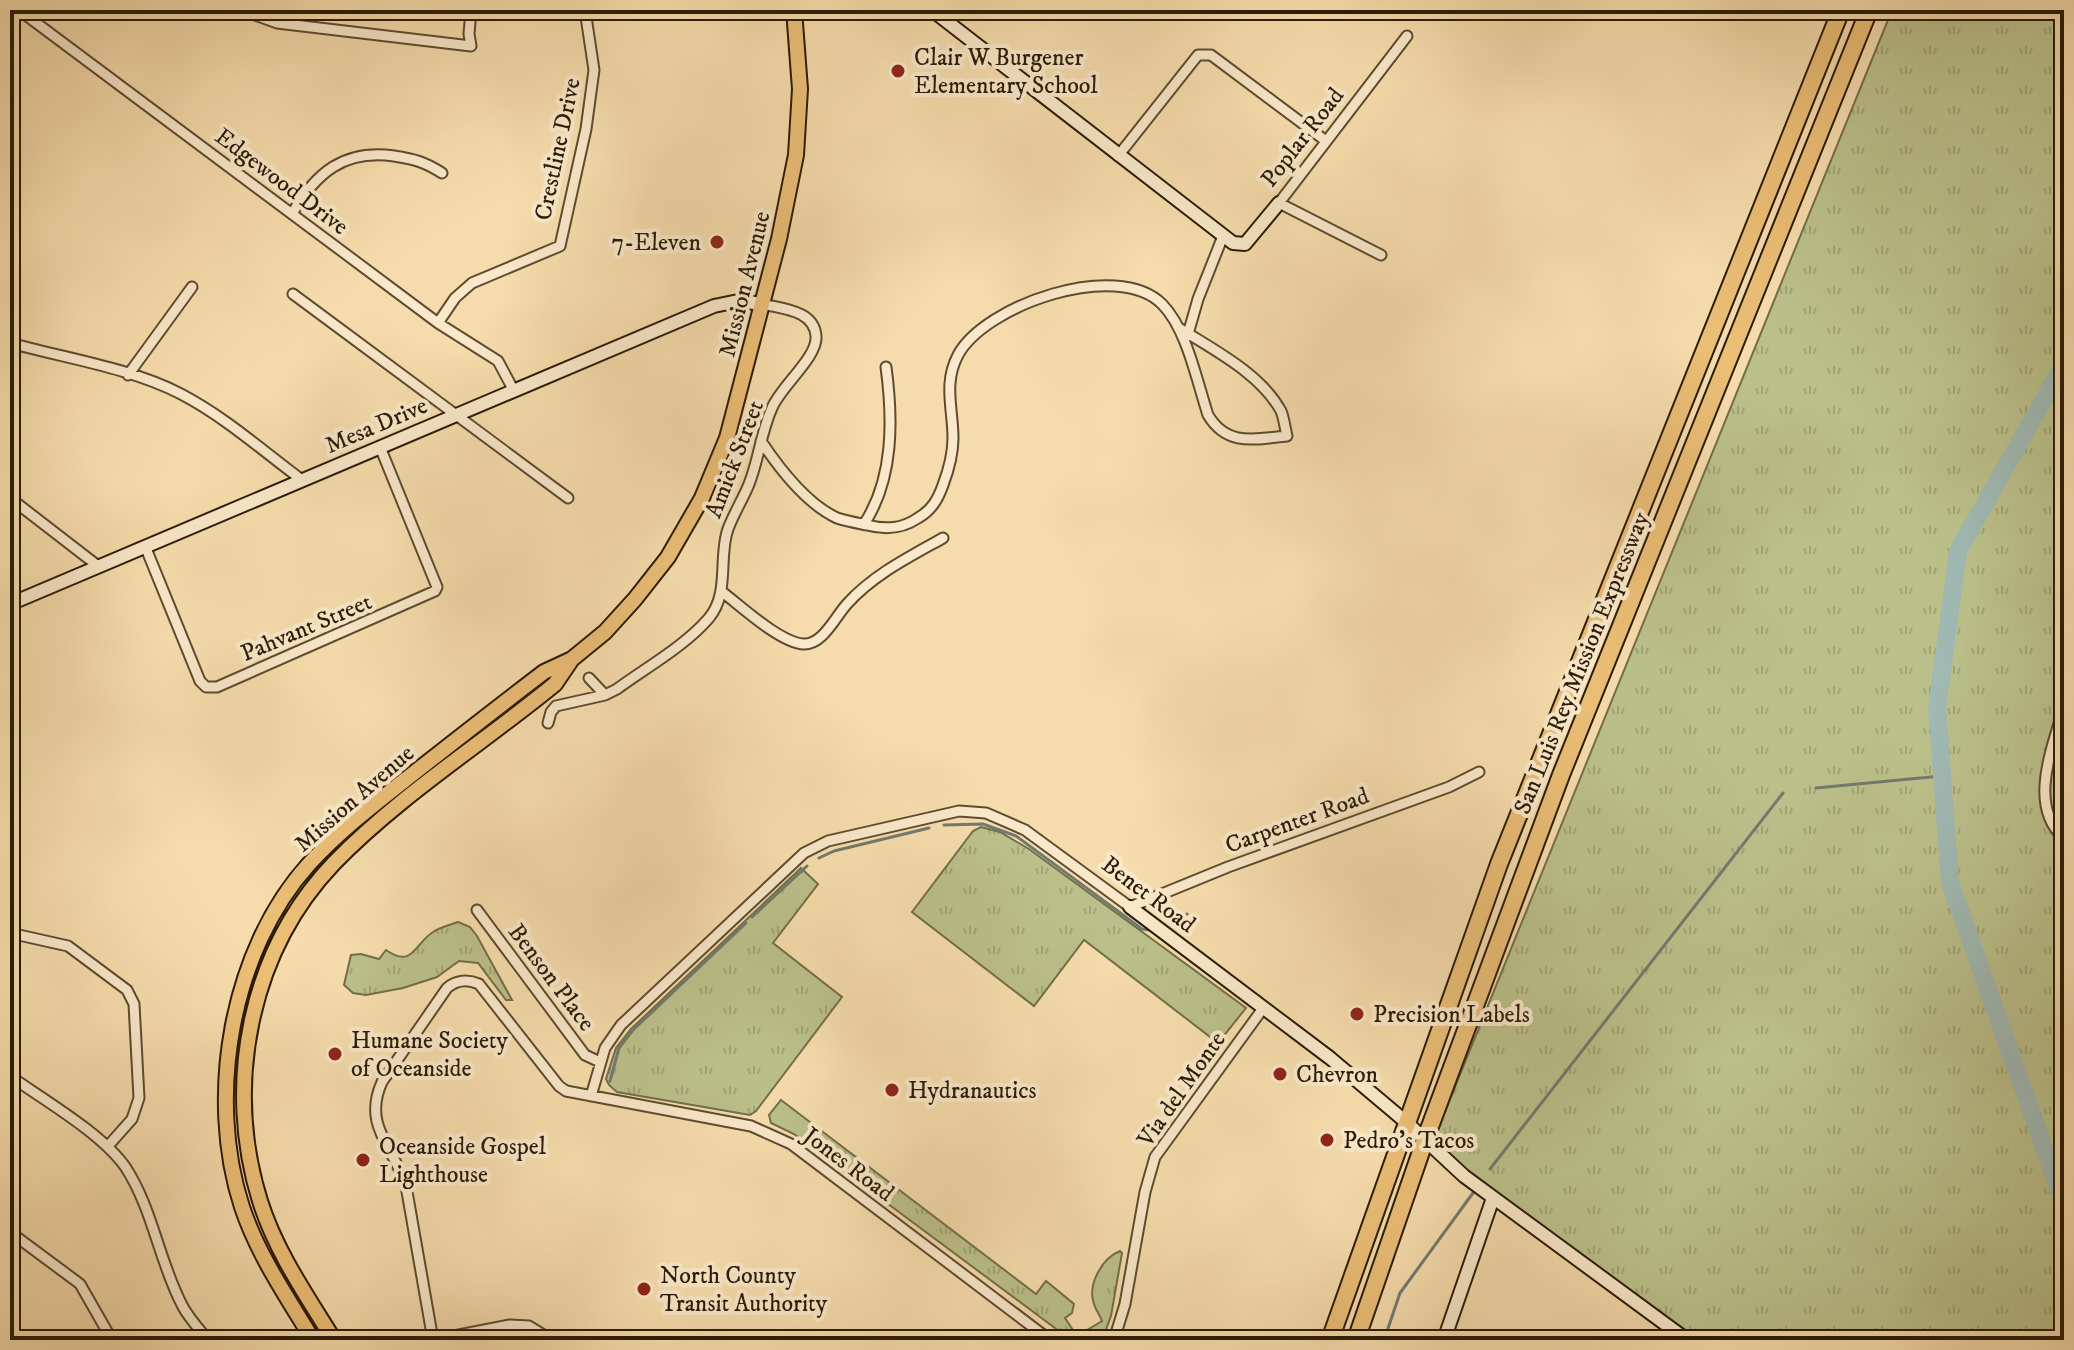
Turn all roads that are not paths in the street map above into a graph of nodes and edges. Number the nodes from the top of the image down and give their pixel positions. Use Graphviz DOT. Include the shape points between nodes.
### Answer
graph roads {
  1 [pos="19,10"];
  2 [pos="241,10"];
  3 [pos="471,10"];
  4 [pos="585,10"];
  5 [pos="794,10"];
  6 [pos="932,10"];
  7 [pos="1841,10"];
  8 [pos="1869,10"];
  9 [pos="1407,36"];
  10 [pos="1326,141"];
  11 [pos="1118,156"];
  12 [pos="442,173"];
  13 [pos="1279,203"];
  14 [pos="292,214"];
  15 [pos="1223,236"];
  16 [pos="1381,255"];
  17 [pos="192,287"];
  18 [pos="293,294"];
  19 [pos="763,304"];
  20 [pos="438,323"];
  21 [pos="1184,331"];
  22 [pos="10,343"];
  23 [pos="886,367"];
  24 [pos="128,375"];
  25 [pos="513,389"];
  26 [pos="455,415"];
  27 [pos="761,441"];
  28 [pos="380,447"];
  29 [pos="302,480"];
  30 [pos="10,498"];
  31 [pos="568,498"];
  32 [pos="864,524"];
  33 [pos="943,538"];
  34 [pos="145,546"];
  35 [pos="98,566"];
  36 [pos="721,591"];
  37 [pos="10,604"];
  38 [pos="572,659"];
  39 [pos="589,678"];
  40 [pos="605,695"];
  41 [pos="2064,707"];
  42 [pos="548,723"];
  43 [pos="1479,772"];
  44 [pos="2064,838"];
  45 [pos="1130,907"];
  46 [pos="477,910"];
  47 [pos="10,933"];
  48 [pos="1264,1007"];
  49 [pos="600,1062"];
  50 [pos="10,1076"];
  51 [pos="591,1096"];
  52 [pos="1406,1122"];
  53 [pos="1425,1140"];
  54 [pos="108,1146"];
  55 [pos="1493,1198"];
  56 [pos="10,1232"];
  57 [pos="112,1340"];
  58 [pos="208,1340"];
  59 [pos="313,1340"];
  60 [pos="334,1340"];
  61 [pos="433,1340"];
  62 [pos="552,1340"];
  63 [pos="1050,1340"];
  64 [pos="1114,1340"];
  65 [pos="1330,1340"];
  66 [pos="1356,1340"];
  67 [pos="1444,1340"];
  68 [pos="1687,1340"];
  1 -- 14 [label="street, Edgewood Drive"];
  2 -- 3 [label="street" via="277,23 471,46"];
  4 -- 20 [label="street, Crestline Drive" via="594,70 560,246 483,276 455,298"];
  5 -- 19 [label="main road, Mission Avenue" via="799,134"];
  6 -- 11 [label="main road"];
  7 -- 52 [label="highway, San Luis Rey Mission Expressway" via="1504,851"];
  8 -- 53 [label="highway, San Luis Rey Mission Expressway" via="1561,775"];
  9 -- 10 [label="street, Poplar Road"];
  10 -- 11 [label="street" via="1204,53"];
  10 -- 13 [label="street, Poplar Road"];
  11 -- 15 [label="main road"];
  12 -- 14 [label="street" via="422,160 371,153 321,175"];
  13 -- 15 [label="main road, Poplar Road" via="1245,244"];
  13 -- 16 [label="street"];
  14 -- 20 [label="street, Edgewood Drive"];
  15 -- 21 [label="street"];
  17 -- 24 [label="street"];
  18 -- 26 [label="street"];
  19 -- 25 [label="main road, Mesa Drive" via="738,301 714,306"];
  19 -- 27 [label="street, Amick Street" via="801,313 817,338 813,352 772,408"];
  19 -- 38 [label="main road, Mission Avenue" via="727,438 693,516 635,599"];
  20 -- 25 [label="street, Edgewood Drive" via="498,361"];
  21 -- 21 [label="street" via="1215,427 1232,437 1287,436 1274,401 1243,370"];
  21 -- 32 [label="street" via="1162,303 1142,290 1103,284 1071,288 994,321 967,343 951,370 951,466 938,500 907,525 883,529"];
  22 -- 24 [label="street"];
  23 -- 32 [label="street" via="892,413 883,487"];
  24 -- 29 [label="street" via="179,393 211,412"];
  25 -- 26 [label="main road, Mesa Drive"];
  26 -- 28 [label="main road, Mesa Drive"];
  26 -- 31 [label="street"];
  27 -- 32 [label="street" via="784,475 822,508"];
  27 -- 36 [label="street, Amick Street" via="750,483 727,531"];
  28 -- 29 [label="main road, Mesa Drive"];
  28 -- 34 [label="street, Pahvant Street" via="437,587 429,596 217,687 200,681"];
  29 -- 34 [label="main road, Mesa Drive"];
  30 -- 35 [label="street"];
  33 -- 36 [label="street" via="880,575 818,640 804,644 784,638"];
  34 -- 35 [label="main road, Mesa Drive"];
  35 -- 37 [label="main road, Mesa Drive"];
  36 -- 40 [label="street, Amick Street" via="711,616"];
  38 -- 59 [label="main road, Mission Avenue" via="544,672 339,834 281,901 252,963 228,1047 225,1119 232,1166 256,1244"];
  38 -- 60 [label="main road, Mission Avenue" via="555,684 365,832 304,898 271,959 246,1043 243,1115 250,1162 275,1240"];
  39 -- 40 [label="street"];
  40 -- 42 [label="street, Amick Street" via="556,706"];
  41 -- 44 [label="street" via="2047,769 2045,803 2054,829"];
  43 -- 45 [label="street, Carpenter Road"];
  45 -- 48 [label="main road, Benet Road"];
  45 -- 49 [label="street, Benet Road" via="1025,830 986,813 959,811 828,841 804,853 621,1025"];
  46 -- 49 [label="street, Benson Place" via="585,1055"];
  47 -- 54 [label="street" via="68,946 127,990 134,1004 139,1098 132,1119"];
  48 -- 52 [label="main road, Benet Road"];
  48 -- 64 [label="street, Via del Monte" via="1155,1157"];
  49 -- 51 [label="street, Benet Road"];
  50 -- 54 [label="street"];
  51 -- 61 [label="street, Jones Road" via="559,1086 479,984 470,980 447,988 382,1082 375,1117 406,1186"];
  51 -- 63 [label="street, Jones Road" via="751,1126 791,1144"];
  52 -- 53 [label="main road, Benet Road"];
  52 -- 65 [label="highway, San Luis Rey Mission Expressway"];
  53 -- 55 [label="main road, Benet Road"];
  53 -- 66 [label="highway, San Luis Rey Mission Expressway"];
  54 -- 58 [label="street" via="140,1192 183,1307"];
  55 -- 67 [label="main road"];
  55 -- 68 [label="main road, Benet Road"];
  56 -- 57 [label="street" via="80,1284"];
  61 -- 62 [label="street" via="510,1325 529,1326"];
}
